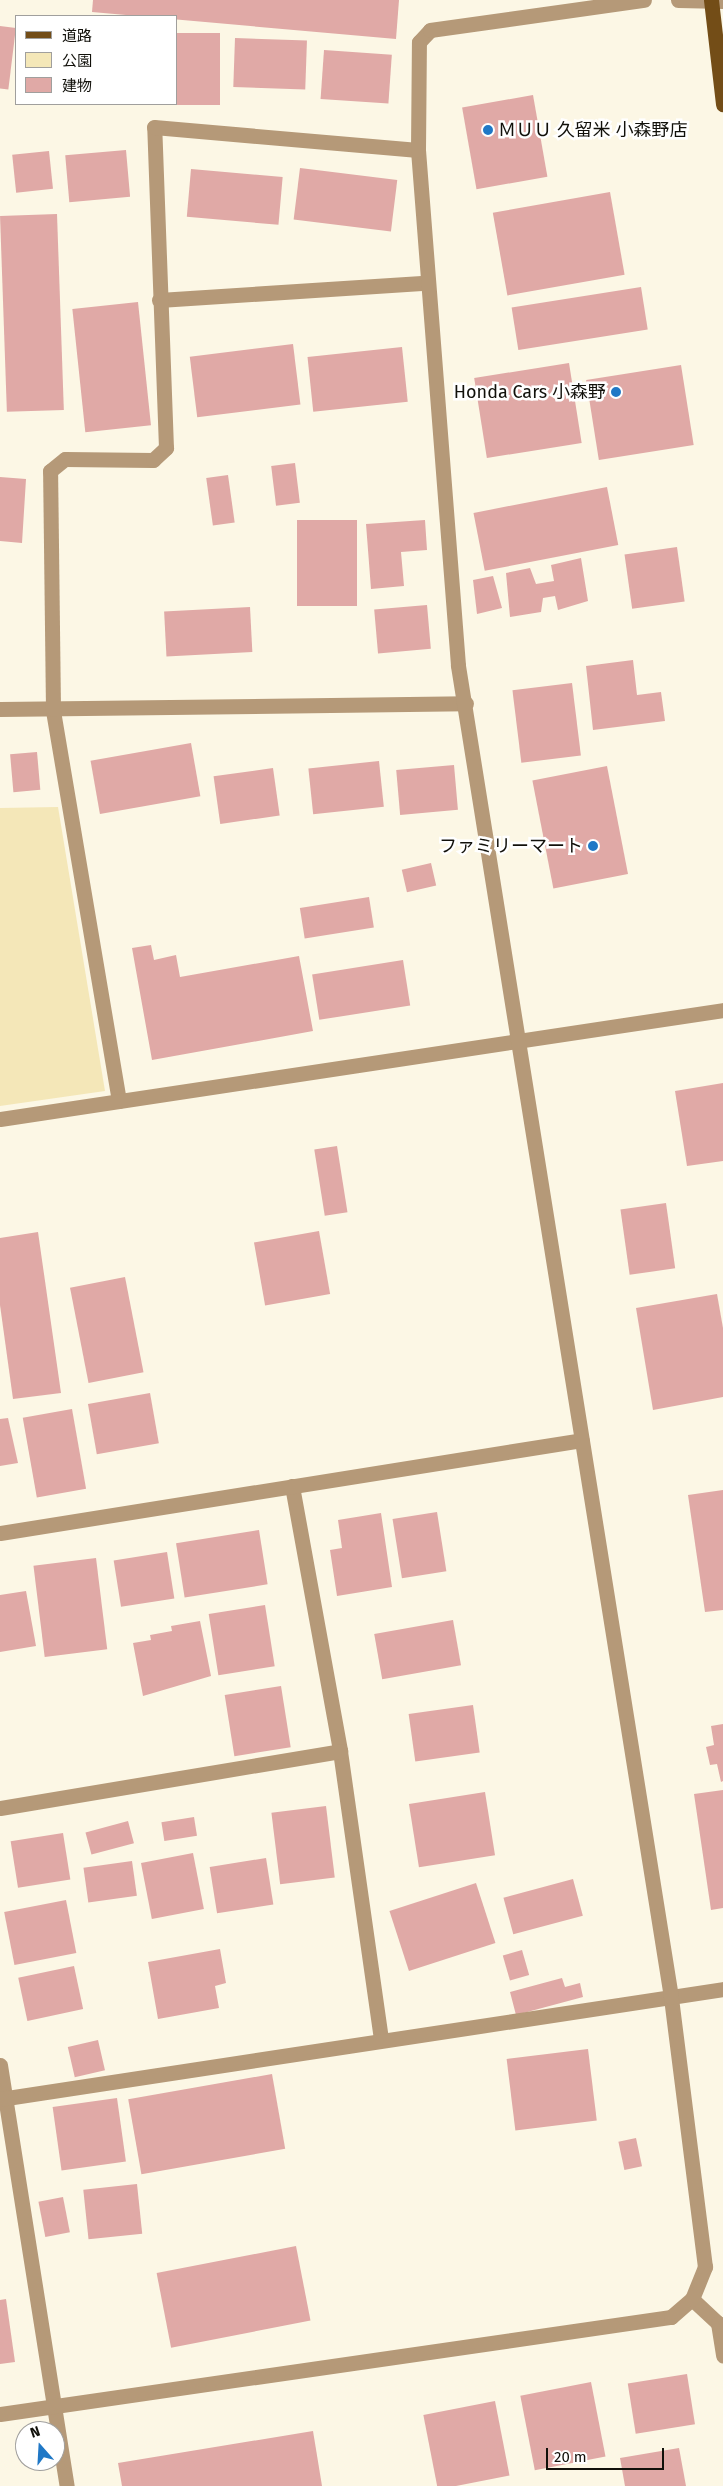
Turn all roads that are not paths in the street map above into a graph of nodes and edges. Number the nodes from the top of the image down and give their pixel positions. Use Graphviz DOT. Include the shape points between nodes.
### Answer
graph roads {
  1 [pos="644,0"];
  2 [pos="678,0"];
  3 [pos="715,1"];
  4 [pos="723,104"];
  5 [pos="418,150"];
  6 [pos="425,283"];
  7 [pos="159,300"];
  8 [pos="466,702"];
  9 [pos="53,708"];
  10 [pos="0,709"];
  11 [pos="723,1010"];
  12 [pos="520,1040"];
  13 [pos="119,1101"];
  14 [pos="0,1119"];
  15 [pos="582,1440"];
  16 [pos="292,1486"];
  17 [pos="0,1533"];
  18 [pos="340,1751"];
  19 [pos="0,1808"];
  20 [pos="723,1989"];
  21 [pos="671,1997"];
  22 [pos="381,2038"];
  23 [pos="0,2065"];
  24 [pos="3,2099"];
  25 [pos="692,2299"];
  26 [pos="723,2356"];
  27 [pos="54,2406"];
  28 [pos="0,2414"];
  29 [pos="67,2486"];
  1 -- 5 [label="street" via="430,30 419,42"];
  2 -- 3 [label="street"];
  3 -- 4 [label="main road"];
  5 -- 6 [label="street"];
  5 -- 7 [label="street" via="154,127"];
  6 -- 7 [label="street"];
  6 -- 8 [label="street" via="458,665"];
  7 -- 9 [label="street" via="166,448 154,460 65,459 50,471"];
  8 -- 9 [label="street"];
  8 -- 12 [label="street"];
  9 -- 10 [label="street"];
  9 -- 13 [label="street"];
  11 -- 12 [label="street"];
  12 -- 13 [label="street"];
  12 -- 15 [label="street"];
  13 -- 14 [label="street"];
  15 -- 16 [label="street"];
  15 -- 21 [label="street"];
  16 -- 17 [label="street"];
  16 -- 18 [label="street"];
  18 -- 19 [label="street"];
  18 -- 22 [label="street"];
  20 -- 21 [label="street"];
  21 -- 22 [label="street"];
  21 -- 25 [label="street" via="705,2267"];
  22 -- 24 [label="street"];
  23 -- 24 [label="street"];
  24 -- 27 [label="street"];
  25 -- 26 [label="street" via="718,2324"];
  25 -- 27 [label="street" via="671,2317"];
  27 -- 28 [label="street"];
  27 -- 29 [label="street"];
}
